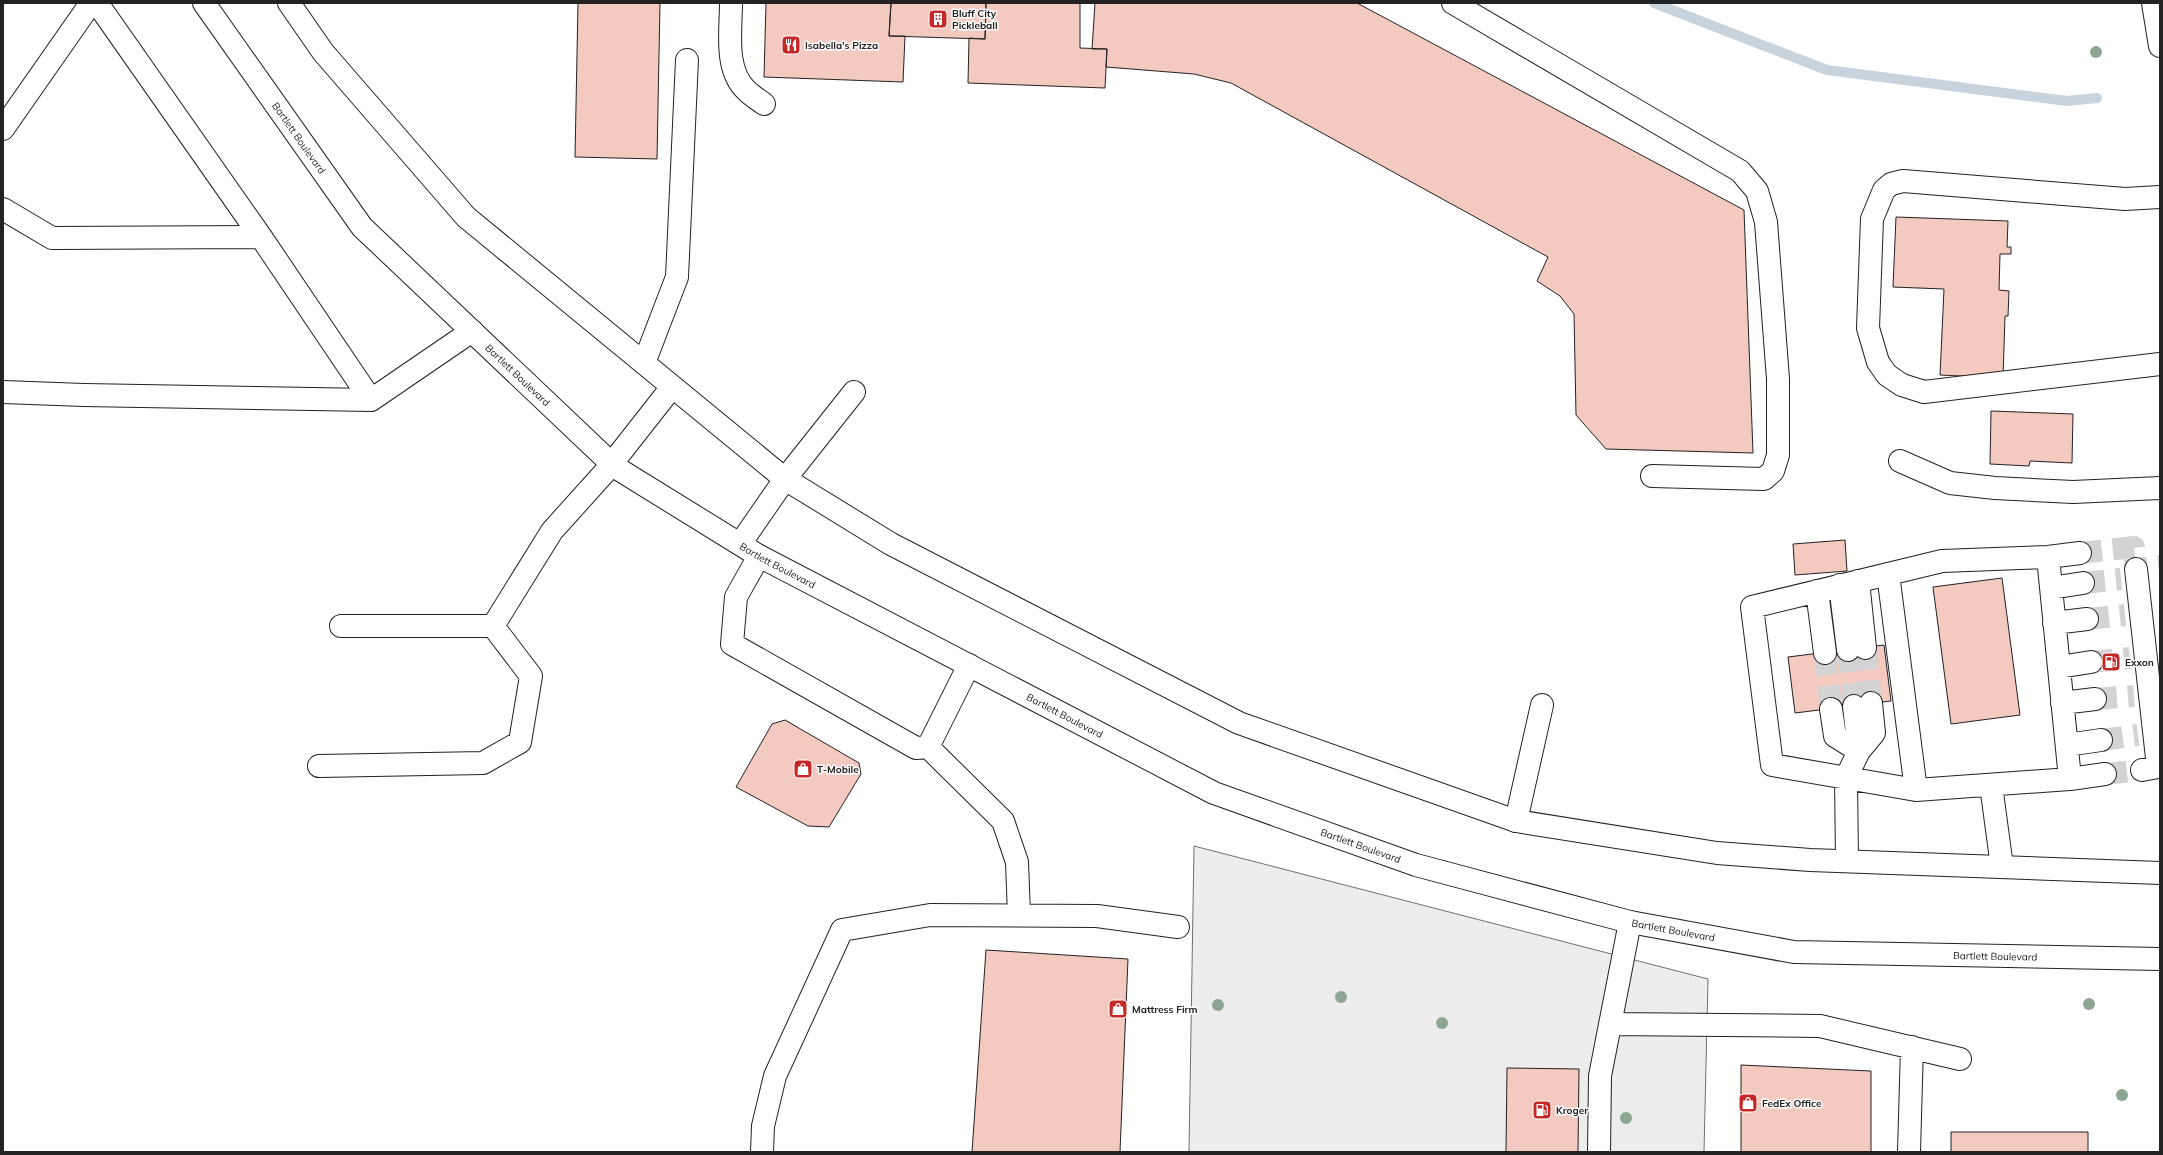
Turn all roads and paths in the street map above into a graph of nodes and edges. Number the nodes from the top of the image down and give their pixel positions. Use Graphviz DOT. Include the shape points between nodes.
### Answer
graph roads {
  1 [pos="91,3"];
  2 [pos="97,3"];
  3 [pos="204,3"];
  4 [pos="289,3"];
  5 [pos="731,3"];
  6 [pos="1453,3"];
  7 [pos="2153,3"];
  8 [pos="2160,46"];
  9 [pos="687,60"];
  10 [pos="764,104"];
  11 [pos="3,129"];
  12 [pos="2160,197"];
  13 [pos="3,209"];
  14 [pos="261,237"];
  15 [pos="472,331"];
  16 [pos="644,363"];
  17 [pos="2160,364"];
  18 [pos="672,387"];
  19 [pos="3,392"];
  20 [pos="854,392"];
  21 [pos="371,400"];
  22 [pos="1900,461"];
  23 [pos="611,463"];
  24 [pos="1652,476"];
  25 [pos="785,479"];
  26 [pos="2160,488"];
  27 [pos="740,544"];
  28 [pos="2080,552"];
  29 [pos="759,556"];
  30 [pos="2048,557"];
  31 [pos="1888,574"];
  32 [pos="2132,575"];
  33 [pos="1849,583"];
  34 [pos="2083,583"];
  35 [pos="2051,588"];
  36 [pos="1817,591"];
  37 [pos="2087,619"];
  38 [pos="2054,623"];
  39 [pos="341,626"];
  40 [pos="493,626"];
  41 [pos="1857,649"];
  42 [pos="1825,653"];
  43 [pos="2091,662"];
  44 [pos="968,665"];
  45 [pos="2059,667"];
  46 [pos="2095,699"];
  47 [pos="2062,703"];
  48 [pos="1862,704"];
  49 [pos="1542,705"];
  50 [pos="1831,709"];
  51 [pos="2151,726"];
  52 [pos="2101,740"];
  53 [pos="2066,745"];
  54 [pos="928,747"];
  55 [pos="1858,751"];
  56 [pos="319,766"];
  57 [pos="2142,770"];
  58 [pos="2104,774"];
  59 [pos="1846,778"];
  60 [pos="2070,779"];
  61 [pos="1991,785"];
  62 [pos="1916,790"];
  63 [pos="1516,821"];
  64 [pos="1847,861"];
  65 [pos="2002,867"];
  66 [pos="2160,873"];
  67 [pos="1019,915"];
  68 [pos="1630,922"];
  69 [pos="1178,927"];
  70 [pos="2160,959"];
  71 [pos="1610,1024"];
  72 [pos="1912,1048"];
  73 [pos="1960,1059"];
  74 [pos="762,1152"];
  75 [pos="1599,1152"];
  76 [pos="1909,1152"];
  1 -- 11 [label="main road"];
  2 -- 14 [label="main road"];
  3 -- 15 [label="main road, Bartlett Boulevard" via="362,227"];
  4 -- 16 [label="main road" via="323,52 466,217"];
  5 -- 10 [label="main road" via="731,53 734,73 746,90"];
  6 -- 24 [label="main road" via="1740,171 1757,191 1766,222 1778,379 1778,455 1773,471 1764,479"];
  7 -- 8 [label="main road"];
  9 -- 16 [label="main road" via="677,278"];
  12 -- 17 [label="main road" via="2125,199 1903,181 1890,184 1878,201 1872,219 1868,328 1878,362 1887,375 1902,385 1924,392"];
  13 -- 14 [label="main road" via="52,238"];
  14 -- 21 [label="main road"];
  15 -- 21 [label="main road"];
  15 -- 23 [label="main road, Bartlett Boulevard"];
  16 -- 18 [label="main road"];
  18 -- 23 [label="main road"];
  18 -- 25 [label="main road"];
  19 -- 21 [label="main road"];
  20 -- 25 [label="main road"];
  22 -- 26 [label="main road" via="1950,483 1994,488 2073,492"];
  23 -- 27 [label="main road, Bartlett Boulevard"];
  23 -- 40 [label="main road" via="552,531"];
  25 -- 27 [label="main road"];
  25 -- 63 [label="main road" via="891,544 1239,723"];
  27 -- 29 [label="main road, Bartlett Boulevard"];
  28 -- 30 [label="main road"];
  29 -- 44 [label="main road, Bartlett Boulevard"];
  29 -- 54 [label="main road" via="736,597 732,644 916,748"];
  30 -- 31 [label="main road" via="1942,561"];
  30 -- 35 [label="main road"];
  31 -- 33 [label="main road"];
  31 -- 62 [label="main road"];
  32 -- 51 [label="main road" via="2133,614 2142,695"];
  33 -- 36 [label="main road"];
  33 -- 41 [label="main road"];
  34 -- 35 [label="main road"];
  35 -- 38 [label="main road"];
  36 -- 42 [label="main road"];
  36 -- 59 [label="main road" via="1752,607 1772,765"];
  37 -- 38 [label="main road"];
  38 -- 45 [label="main road"];
  39 -- 40 [label="main road"];
  40 -- 56 [label="main road" via="530,676 520,742 483,763"];
  43 -- 45 [label="main road"];
  44 -- 54 [label="main road"];
  44 -- 68 [label="main road, Bartlett Boulevard" via="1214,793 1416,865"];
  45 -- 47 [label="main road"];
  46 -- 47 [label="main road"];
  47 -- 53 [label="main road"];
  48 -- 55 [label="main road" via="1874,732"];
  49 -- 63 [label="main road"];
  50 -- 55 [label="main road" via="1835,736"];
  51 -- 57 [label="main road" via="2158,767"];
  52 -- 53 [label="main road"];
  53 -- 60 [label="main road"];
  54 -- 67 [label="main road" via="1003,821 1017,862"];
  55 -- 59 [label="main road"];
  58 -- 60 [label="main road"];
  59 -- 62 [label="main road"];
  59 -- 64 [label="main road"];
  60 -- 61 [label="main road"];
  61 -- 62 [label="main road"];
  61 -- 65 [label="main road"];
  63 -- 64 [label="main road" via="1717,852"];
  64 -- 65 [label="main road"];
  65 -- 66 [label="main road"];
  67 -- 69 [label="main road" via="1097,916"];
  67 -- 74 [label="main road" via="930,915 842,930 775,1076 763,1126"];
  68 -- 70 [label="main road, Bartlett Boulevard" via="1794,952"];
  68 -- 71 [label="main road"];
  71 -- 72 [label="main road" via="1820,1026"];
  71 -- 75 [label="main road" via="1600,1076"];
  72 -- 73 [label="main road"];
  72 -- 76 [label="main road"];
}
